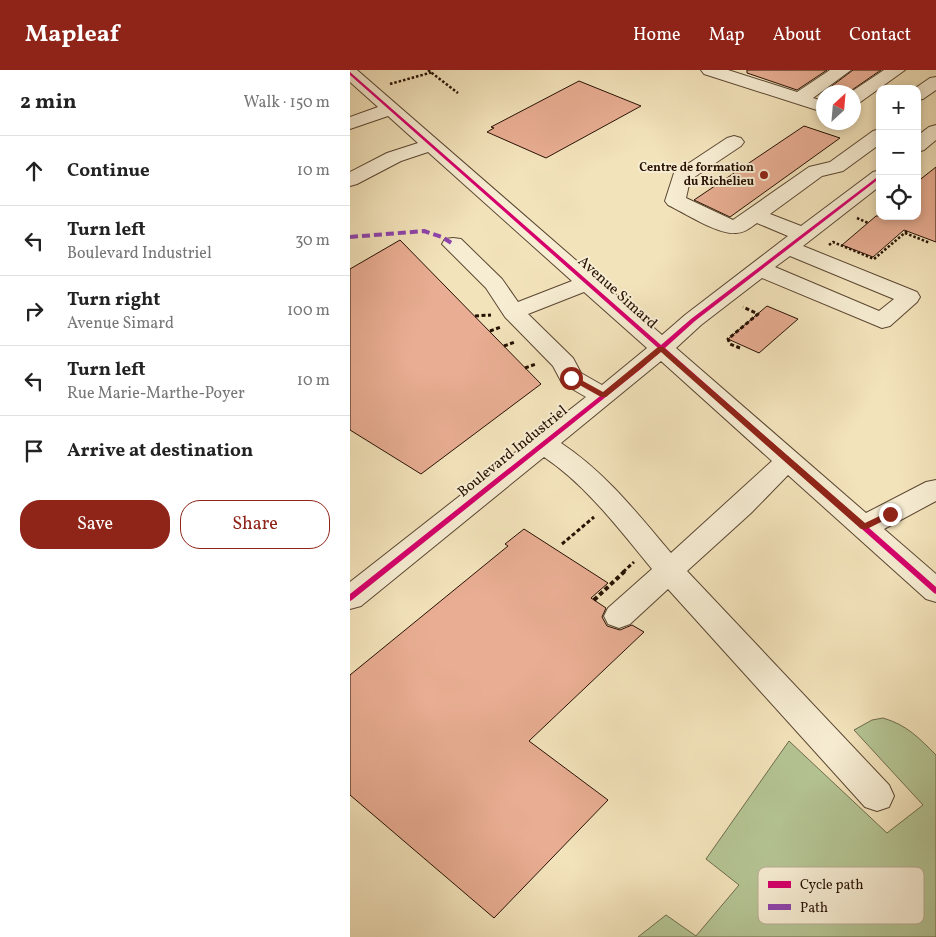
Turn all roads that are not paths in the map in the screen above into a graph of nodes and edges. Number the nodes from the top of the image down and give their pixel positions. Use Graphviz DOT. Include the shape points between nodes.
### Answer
graph roads {
  1 [pos="712,70"];
  2 [pos="842,70"];
  3 [pos="896,70"];
  4 [pos="356,72"];
  5 [pos="936,82"];
  6 [pos="921,91"];
  7 [pos="861,94"];
  8 [pos="799,99"];
  9 [pos="816,104"];
  10 [pos="390,109"];
  11 [pos="876,123"];
  12 [pos="350,124"];
  13 [pos="876,129"];
  14 [pos="936,131"];
  15 [pos="876,138"];
  16 [pos="734,142"];
  17 [pos="921,143"];
  18 [pos="431,145"];
  19 [pos="876,179"];
  20 [pos="350,180"];
  21 [pos="755,215"];
  22 [pos="796,241"];
  23 [pos="452,244"];
  24 [pos="760,269"];
  25 [pos="587,283"];
  26 [pos="507,320"];
  27 [pos="661,349"];
  28 [pos="604,396"];
  29 [pos="544,444"];
  30 [pos="790,462"];
  31 [pos="936,489"];
  32 [pos="864,527"];
  33 [pos="670,571"];
  34 [pos="936,591"];
  35 [pos="350,598"];
  36 [pos="619,616"];
  37 [pos="877,796"];
  1 -- 8 [label="street"];
  2 -- 8 [label="street"];
  3 -- 7 [label="street"];
  4 -- 10 [label="street, Avenue Simard"];
  5 -- 6 [label="street"];
  8 -- 9 [label="street"];
  10 -- 12 [label="street"];
  10 -- 18 [label="street, Avenue Simard"];
  11 -- 13 [label="street" via="870,127"];
  14 -- 17 [label="street"];
  15 -- 21 [label="street" via="836,167 816,171"];
  16 -- 21 [label="street" via="680,176 675,201 730,227 737,227"];
  18 -- 20 [label="street" via="394,157"];
  18 -- 25 [label="street, Avenue Simard"];
  19 -- 22 [label="street, Boulevard Industriel"];
  21 -- 22 [label="street"];
  22 -- 24 [label="street, Boulevard Industriel"];
  22 -- 24 [label="street" via="909,297 882,322"];
  23 -- 26 [label="street" via="494,284"];
  24 -- 27 [label="street, Boulevard Industriel"];
  25 -- 26 [label="street"];
  25 -- 27 [label="street, Avenue Simard"];
  26 -- 28 [label="street" via="564,363 571,378"];
  27 -- 28 [label="street, Boulevard Industriel"];
  27 -- 30 [label="street, Avenue Simard"];
  28 -- 29 [label="street, Boulevard Industriel"];
  29 -- 33 [label="street" via="562,455 593,483"];
  29 -- 35 [label="street, Boulevard Industriel"];
  30 -- 32 [label="street, Avenue Simard"];
  30 -- 33 [label="street" via="776,470"];
  31 -- 32 [label="street"];
  32 -- 34 [label="street, Avenue Simard"];
  33 -- 36 [label="street"];
  33 -- 37 [label="street"];
}
